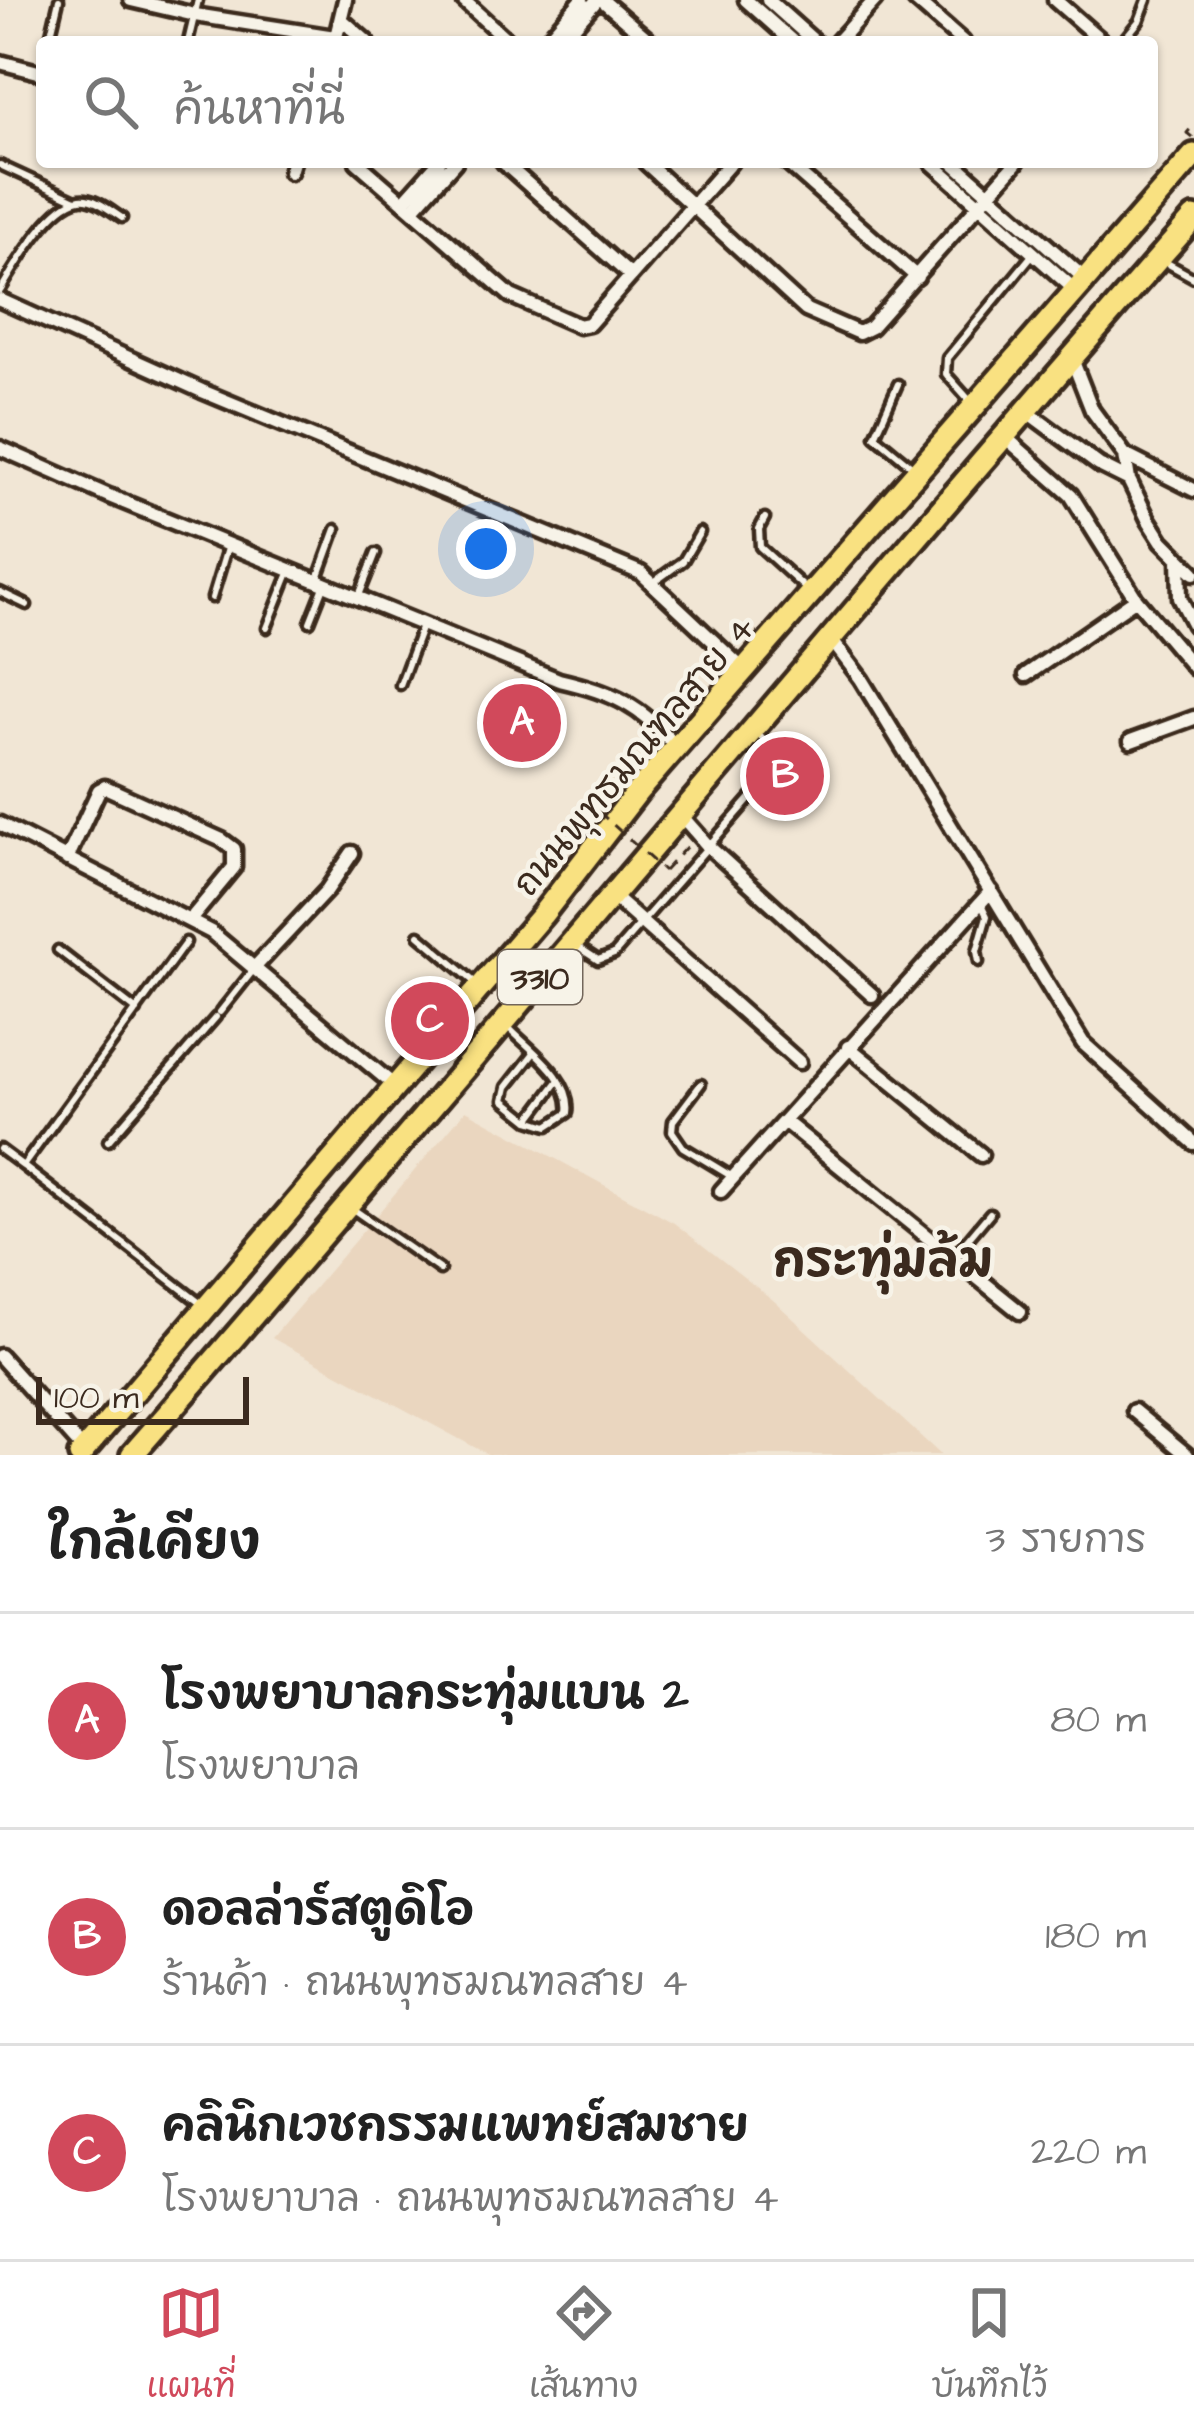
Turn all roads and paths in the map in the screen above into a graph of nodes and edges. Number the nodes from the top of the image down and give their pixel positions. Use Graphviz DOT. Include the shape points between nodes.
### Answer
graph roads {
  1 [pos="59,0"];
  2 [pos="131,0"];
  3 [pos="345,0"];
  4 [pos="463,0"];
  5 [pos="582,0"];
  6 [pos="599,0"];
  7 [pos="746,0"];
  8 [pos="768,0"];
  9 [pos="875,0"];
  10 [pos="914,0"];
  11 [pos="1055,0"];
  12 [pos="1147,0"];
  13 [pos="196,7"];
  14 [pos="341,19"];
  15 [pos="51,36"];
  16 [pos="318,36"];
  17 [pos="336,36"];
  18 [pos="360,36"];
  19 [pos="502,36"];
  20 [pos="550,36"];
  21 [pos="566,36"];
  22 [pos="644,36"];
  23 [pos="786,36"];
  24 [pos="808,36"];
  25 [pos="842,36"];
  26 [pos="956,36"];
  27 [pos="1096,36"];
  28 [pos="1127,36"];
  29 [pos="0,62"];
  30 [pos="36,71"];
  31 [pos="1194,125"];
  32 [pos="1194,139"];
  33 [pos="1191,144"];
  34 [pos="0,165"];
  35 [pos="364,168"];
  36 [pos="435,168"];
  37 [pos="449,168"];
  38 [pos="510,168"];
  39 [pos="652,168"];
  40 [pos="726,168"];
  41 [pos="793,168"];
  42 [pos="940,168"];
  43 [pos="957,168"];
  44 [pos="1012,168"];
  45 [pos="76,200"];
  46 [pos="985,200"];
  47 [pos="409,205"];
  48 [pos="693,205"];
  49 [pos="122,218"];
  50 [pos="1193,221"];
  51 [pos="1033,254"];
  52 [pos="1158,258"];
  53 [pos="631,276"];
  54 [pos="917,277"];
  55 [pos="1194,278"];
  56 [pos="1080,285"];
  57 [pos="0,296"];
  58 [pos="1071,358"];
  59 [pos="898,384"];
  60 [pos="974,405"];
  61 [pos="1026,411"];
  62 [pos="1004,436"];
  63 [pos="0,448"];
  64 [pos="988,455"];
  65 [pos="1125,455"];
  66 [pos="925,463"];
  67 [pos="1129,479"];
  68 [pos="1194,490"];
  69 [pos="766,518"];
  70 [pos="336,530"];
  71 [pos="700,532"];
  72 [pos="228,545"];
  73 [pos="376,553"];
  74 [pos="1179,559"];
  75 [pos="290,570"];
  76 [pos="1194,573"];
  77 [pos="654,582"];
  78 [pos="321,583"];
  79 [pos="0,592"];
  80 [pos="812,594"];
  81 [pos="212,598"];
  82 [pos="358,598"];
  83 [pos="1136,599"];
  84 [pos="27,605"];
  85 [pos="310,622"];
  86 [pos="1194,625"];
  87 [pos="422,626"];
  88 [pos="267,628"];
  89 [pos="830,638"];
  90 [pos="1194,668"];
  91 [pos="745,671"];
  92 [pos="1025,675"];
  93 [pos="400,685"];
  94 [pos="1194,718"];
  95 [pos="751,727"];
  96 [pos="1131,741"];
  97 [pos="676,747"];
  98 [pos="598,811"];
  99 [pos="679,813"];
  100 [pos="0,824"];
  101 [pos="703,840"];
  102 [pos="352,854"];
  103 [pos="67,859"];
  104 [pos="610,894"];
  105 [pos="985,896"];
  106 [pos="191,919"];
  107 [pos="642,922"];
  108 [pos="419,935"];
  109 [pos="571,941"];
  110 [pos="186,942"];
  111 [pos="58,950"];
  112 [pos="979,962"];
  113 [pos="256,967"];
  114 [pos="481,987"];
  115 [pos="872,995"];
  116 [pos="137,1011"];
  117 [pos="503,1021"];
  118 [pos="848,1047"];
  119 [pos="533,1054"];
  120 [pos="799,1062"];
  121 [pos="559,1080"];
  122 [pos="701,1084"];
  123 [pos="396,1088"];
  124 [pos="529,1120"];
  125 [pos="784,1121"];
  126 [pos="108,1141"];
  127 [pos="1194,1143"];
  128 [pos="0,1149"];
  129 [pos="981,1155"];
  130 [pos="23,1166"];
  131 [pos="734,1178"];
  132 [pos="722,1191"];
  133 [pos="349,1207"];
  134 [pos="990,1213"];
  135 [pos="953,1257"];
  136 [pos="440,1270"];
  137 [pos="207,1309"];
  138 [pos="1020,1312"];
  139 [pos="0,1356"];
  140 [pos="1134,1411"];
  141 [pos="82,1453"];
  142 [pos="132,1455"];
  143 [pos="1186,1455"];
  1 -- 15 [label="lane"];
  2 -- 13 [label="street"];
  3 -- 14 [label="street"];
  4 -- 19 [label="street"];
  5 -- 20 [label="street"];
  6 -- 21 [label="street"];
  6 -- 22 [label="street"];
  7 -- 23 [label="street"];
  8 -- 24 [label="street"];
  9 -- 25 [label="street"];
  10 -- 26 [label="street"];
  11 -- 27 [label="street"];
  12 -- 28 [label="lane"];
  13 -- 16 [label="street"];
  14 -- 17 [label="street"];
  14 -- 18 [label="street"];
  29 -- 30 [label="street"];
  31 -- 33 [label="path"];
  32 -- 33 [label="path"];
  33 -- 56 [label="main road, ถนนพุทธมณฑลสาย 4"];
  34 -- 45 [label="lane"];
  35 -- 47 [label="street"];
  36 -- 47 [label="street"];
  37 -- 47 [label="street"];
  38 -- 53 [label="street"];
  39 -- 48 [label="street"];
  40 -- 48 [label="street"];
  41 -- 54 [label="street"];
  42 -- 46 [label="street"];
  43 -- 46 [label="street"];
  44 -- 46 [label="street"];
  45 -- 49 [label="lane"];
  45 -- 57 [label="lane" via="28,245"];
  46 -- 51 [label="street"];
  46 -- 54 [label="street"];
  46 -- 56 [label="street"];
  47 -- 53 [label="street" via="511,296 579,326"];
  48 -- 53 [label="street"];
  48 -- 54 [label="street" via="806,310 859,333"];
  50 -- 52 [label="main road, ถนนพุทธมณฑลสาย 4"];
  51 -- 56 [label="street"];
  51 -- 60 [label="lane" via="947,358 946,374"];
  52 -- 55 [label="lane"];
  52 -- 58 [label="main road, ถนนพุทธมณฑลสาย 4"];
  56 -- 60 [label="main road, ถนนพุทธมณฑลสาย 4"];
  57 -- 77 [label="street" via="202,391"];
  58 -- 61 [label="main road, ถนนพุทธมณฑลสาย 4"];
  58 -- 65 [label="street" via="1092,410"];
  59 -- 66 [label="lane" via="875,436"];
  60 -- 66 [label="main road, ถนนพุทธมณฑลสาย 4"];
  61 -- 62 [label="main road, ถนนพุทธมณฑลสาย 4"];
  61 -- 67 [label="street"];
  62 -- 64 [label="main road, ถนนพุทธมณฑลสาย 4"];
  62 -- 83 [label="street" via="1071,495"];
  63 -- 72 [label="street"];
  64 -- 66 [label="main road"];
  64 -- 89 [label="main road, ถนนพุทธมณฑลสาย 4 / 3310"];
  65 -- 67 [label="street"];
  65 -- 68 [label="street"];
  66 -- 80 [label="main road, ถนนพุทธมณฑลสาย 4 / 3310"];
  67 -- 74 [label="street"];
  69 -- 80 [label="lane" via="760,548"];
  70 -- 78 [label="lane"];
  71 -- 77 [label="lane" via="683,561"];
  72 -- 75 [label="street"];
  72 -- 81 [label="lane"];
  73 -- 82 [label="lane"];
  74 -- 76 [label="street"];
  74 -- 86 [label="street" via="1180,598"];
  75 -- 78 [label="street"];
  75 -- 88 [label="lane"];
  77 -- 91 [label="street"];
  78 -- 82 [label="street"];
  78 -- 85 [label="lane"];
  79 -- 84 [label="lane"];
  80 -- 91 [label="main road, ถนนพุทธมณฑลสาย 4 / 3310"];
  82 -- 87 [label="street"];
  83 -- 90 [label="street"];
  83 -- 92 [label="street"];
  87 -- 93 [label="lane"];
  87 -- 97 [label="street" via="609,692"];
  89 -- 95 [label="main road, ถนนพุทธมณฑลสาย 4 / 3310"];
  89 -- 105 [label="street"];
  91 -- 97 [label="main road, ถนนพุทธมณฑลสาย 4 / 3310"];
  94 -- 96 [label="street"];
  95 -- 99 [label="main road, ถนนพุทธมณฑลสาย 4 / 3310"];
  95 -- 101 [label="lane" via="779,763"];
  97 -- 114 [label="main road, ถนนพุทธมณฑลสาย 4 / 3310"];
  98 -- 101 [label="path, bridge" via="664,871"];
  99 -- 101 [label="street"];
  99 -- 104 [label="main road, ถนนพุทธมณฑลสาย 4 / 3310"];
  100 -- 103 [label="street"];
  101 -- 107 [label="lane"];
  101 -- 115 [label="street"];
  102 -- 113 [label="street"];
  103 -- 106 [label="street"];
  103 -- 106 [label="street" via="105,787 222,840 234,849 234,867"];
  104 -- 107 [label="street"];
  104 -- 109 [label="main road, ถนนพุทธมณฑลสาย 4 / 3310"];
  105 -- 112 [label="lane"];
  105 -- 118 [label="street"];
  105 -- 127 [label="street" via="1092,1055"];
  106 -- 113 [label="street"];
  107 -- 109 [label="lane" via="606,960"];
  107 -- 120 [label="street"];
  108 -- 114 [label="lane"];
  109 -- 117 [label="main road, ถนนพุทธมณฑลสาย 4 / 3310"];
  110 -- 116 [label="lane"];
  111 -- 116 [label="lane"];
  113 -- 123 [label="street"];
  113 -- 126 [label="lane"];
  114 -- 123 [label="main road, ถนนพุทธมณฑลสาย 4 / 3310"];
  116 -- 130 [label="lane"];
  117 -- 119 [label="lane"];
  117 -- 133 [label="main road, ถนนพุทธมณฑลสาย 4 / 3310"];
  118 -- 125 [label="street"];
  118 -- 129 [label="street"];
  119 -- 121 [label="lane"];
  119 -- 124 [label="lane" via="503,1094"];
  121 -- 124 [label="lane"];
  121 -- 124 [label="lane" via="568,1113 548,1126"];
  122 -- 131 [label="lane" via="672,1130 683,1147"];
  123 -- 137 [label="main road, ถนนพุทธมณฑลสาย 4 / 3310"];
  125 -- 131 [label="street"];
  125 -- 135 [label="street"];
  128 -- 130 [label="lane"];
  130 -- 137 [label="lane"];
  131 -- 132 [label="street"];
  133 -- 136 [label="lane"];
  133 -- 142 [label="main road, ถนนพุทธมณฑลสาย 4 / 3310"];
  134 -- 135 [label="lane"];
  135 -- 138 [label="street"];
  137 -- 141 [label="main road, ถนนพุทธมณฑลสาย 4 / 3310"];
  139 -- 141 [label="street"];
  140 -- 143 [label="street"];
}
